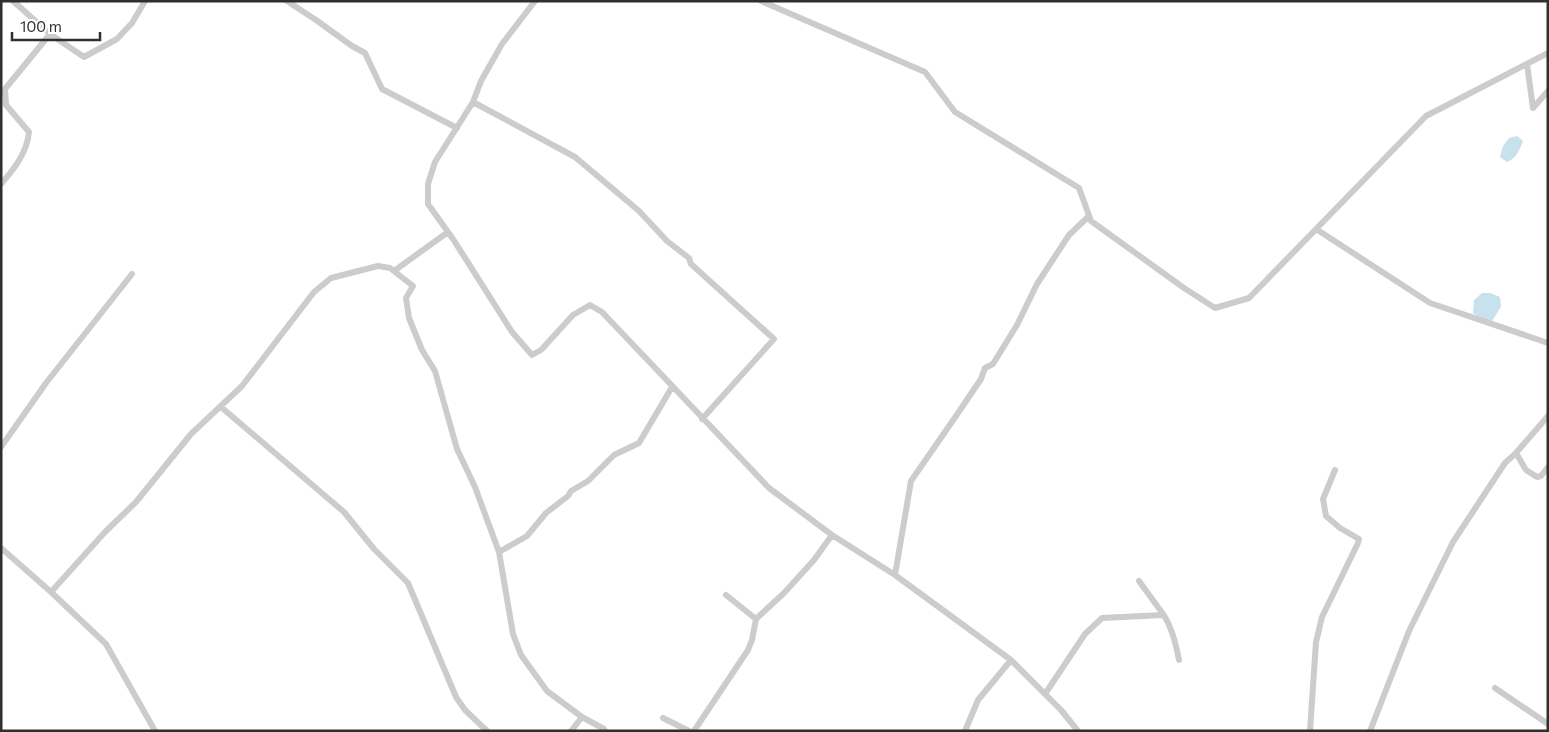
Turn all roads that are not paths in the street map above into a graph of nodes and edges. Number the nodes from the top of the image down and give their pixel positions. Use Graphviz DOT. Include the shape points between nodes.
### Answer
graph roads {
  1 [pos="13,1"];
  2 [pos="145,1"];
  3 [pos="287,1"];
  4 [pos="535,1"];
  5 [pos="761,1"];
  6 [pos="50,34"];
  7 [pos="1548,53"];
  8 [pos="1527,64"];
  9 [pos="1548,91"];
  10 [pos="473,102"];
  11 [pos="457,128"];
  12 [pos="1,184"];
  13 [pos="1089,216"];
  14 [pos="1316,229"];
  15 [pos="448,232"];
  16 [pos="394,271"];
  17 [pos="132,274"];
  18 [pos="1548,343"];
  19 [pos="672,387"];
  20 [pos="220,407"];
  21 [pos="1548,416"];
  22 [pos="702,419"];
  23 [pos="1,447"];
  24 [pos="1516,453"];
  25 [pos="1548,467"];
  26 [pos="1335,470"];
  27 [pos="832,535"];
  28 [pos="1,548"];
  29 [pos="499,552"];
  30 [pos="895,575"];
  31 [pos="1139,580"];
  32 [pos="51,592"];
  33 [pos="726,595"];
  34 [pos="1164,615"];
  35 [pos="756,619"];
  36 [pos="1011,660"];
  37 [pos="1179,660"];
  38 [pos="1496,688"];
  39 [pos="1045,694"];
  40 [pos="582,717"];
  41 [pos="663,718"];
  42 [pos="1548,724"];
  43 [pos="155,731"];
  44 [pos="486,731"];
  45 [pos="571,731"];
  46 [pos="605,731"];
  47 [pos="689,731"];
  48 [pos="694,731"];
  49 [pos="965,731"];
  50 [pos="1078,731"];
  51 [pos="1310,731"];
  52 [pos="1370,731"];
  1 -- 6 [label="street"];
  2 -- 6 [label="street" via="118,39 84,57"];
  3 -- 11 [label="street" via="365,53 382,89"];
  4 -- 10 [label="street" via="502,44"];
  5 -- 13 [label="street" via="925,72 956,112 1079,188"];
  6 -- 12 [label="street" via="4,89 6,105 29,132 28,143 19,160"];
  7 -- 8 [label="street"];
  8 -- 9 [label="street" via="1533,108"];
  8 -- 14 [label="street" via="1426,116"];
  10 -- 11 [label="street"];
  10 -- 22 [label="street" via="575,156 639,211 667,242 689,258 691,264 774,339"];
  11 -- 15 [label="street" via="435,162 428,184 428,204"];
  13 -- 14 [label="street" via="1091,221 1215,308 1249,298"];
  13 -- 30 [label="street" via="1069,235 993,364 985,368 961,410 911,482"];
  14 -- 18 [label="street" via="1430,304"];
  15 -- 16 [label="street"];
  15 -- 19 [label="street" via="512,332 532,355 541,350 573,315 590,305 602,312"];
  16 -- 20 [label="street" via="378,266 331,278 314,292 242,386"];
  16 -- 29 [label="street" via="413,286 406,298 409,318 435,371 457,449 476,487"];
  17 -- 23 [label="street" via="46,383"];
  19 -- 22 [label="street"];
  19 -- 29 [label="street" via="639,444 614,455 588,482 571,491 546,513 526,536"];
  20 -- 32 [label="street" via="191,434 136,502"];
  20 -- 44 [label="street" via="344,512 408,584 456,697"];
  21 -- 24 [label="street"];
  22 -- 27 [label="street" via="769,488"];
  24 -- 25 [label="street" via="1526,470 1537,477"];
  24 -- 52 [label="street" via="1505,463 1453,542 1409,630"];
  26 -- 51 [label="street" via="1323,499 1326,516 1359,539 1322,617 1316,642"];
  27 -- 30 [label="street"];
  27 -- 35 [label="street" via="784,594"];
  28 -- 32 [label="street"];
  29 -- 40 [label="street" via="513,634 520,655 547,691"];
  30 -- 36 [label="street"];
  31 -- 34 [label="street"];
  32 -- 43 [label="street" via="106,644"];
  33 -- 35 [label="street"];
  34 -- 37 [label="street"];
  34 -- 39 [label="street" via="1102,618 1085,634"];
  35 -- 48 [label="street" via="748,650"];
  36 -- 39 [label="street"];
  36 -- 49 [label="street" via="978,700"];
  38 -- 42 [label="street"];
  39 -- 50 [label="street"];
  40 -- 45 [label="street"];
  40 -- 46 [label="street"];
  41 -- 47 [label="street"];
}
